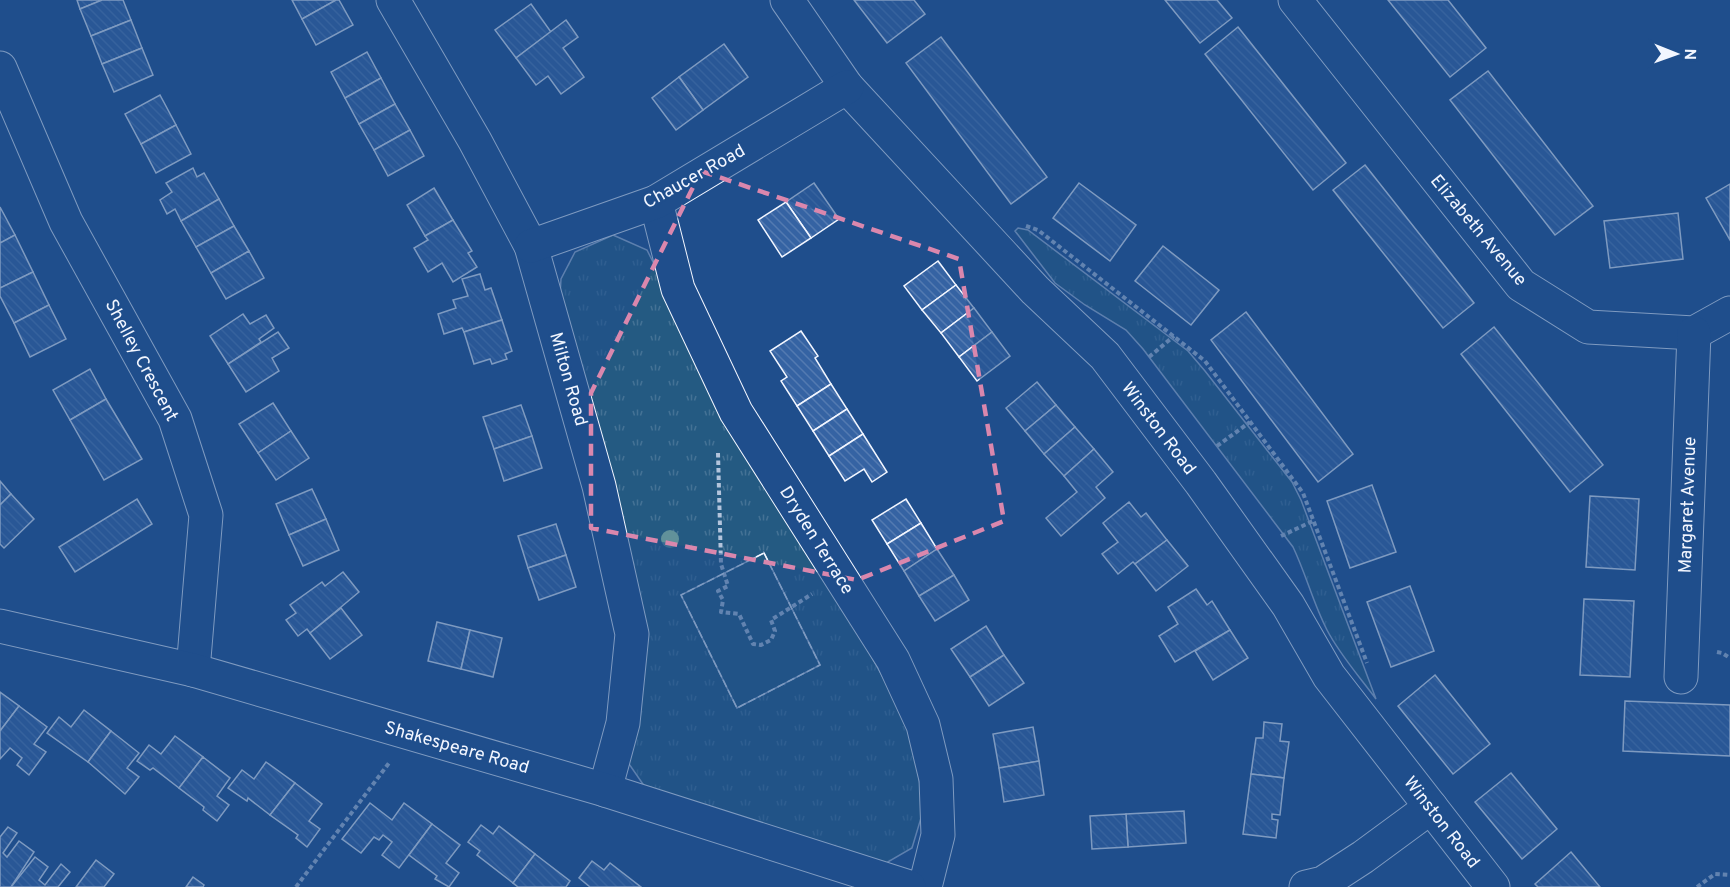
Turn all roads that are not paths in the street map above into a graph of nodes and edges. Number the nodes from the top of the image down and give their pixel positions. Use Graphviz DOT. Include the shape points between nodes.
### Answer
graph roads {
  1 [pos="393,0"];
  2 [pos="787,0"];
  3 [pos="1295,0"];
  4 [pos="0,68"];
  5 [pos="847,87"];
  6 [pos="656,202"];
  7 [pos="531,246"];
  8 [pos="1730,313"];
  9 [pos="1694,333"];
  10 [pos="0,626"];
  11 [pos="193,670"];
  12 [pos="1681,677"];
  13 [pos="605,790"];
  14 [pos="1431,807"];
  15 [pos="909,887"];
  16 [pos="925,887"];
  17 [pos="1306,887"];
  18 [pos="1493,887"];
  1 -- 7 [label="street, Milton Road"];
  2 -- 5 [label="street, Winston Road"];
  3 -- 9 [label="street, Elizabeth Avenue" via="1521,285 1588,327"];
  4 -- 11 [label="street, Shelley Crescent" via="66,222 175,419 186,451 206,515"];
  5 -- 6 [label="street, Chaucer Road"];
  5 -- 14 [label="street, Winston Road" via="1035,290 1105,356 1288,605 1329,676"];
  6 -- 7 [label="street, Chaucer Road"];
  6 -- 16 [label="street, Dryden Terrace" via="678,289 736,412 893,660 923,725 936,779 938,835"];
  7 -- 13 [label="street, Milton Road" via="599,486 632,634 623,723"];
  8 -- 9 [label="street"];
  9 -- 12 [label="street, Margaret Avenue"];
  10 -- 11 [label="street, Shakespeare Road"];
  11 -- 13 [label="street, Shakespeare Road"];
  13 -- 15 [label="street, Shakespeare Road"];
  14 -- 17 [label="street" via="1323,883"];
  14 -- 18 [label="street, Winston Road"];
}
